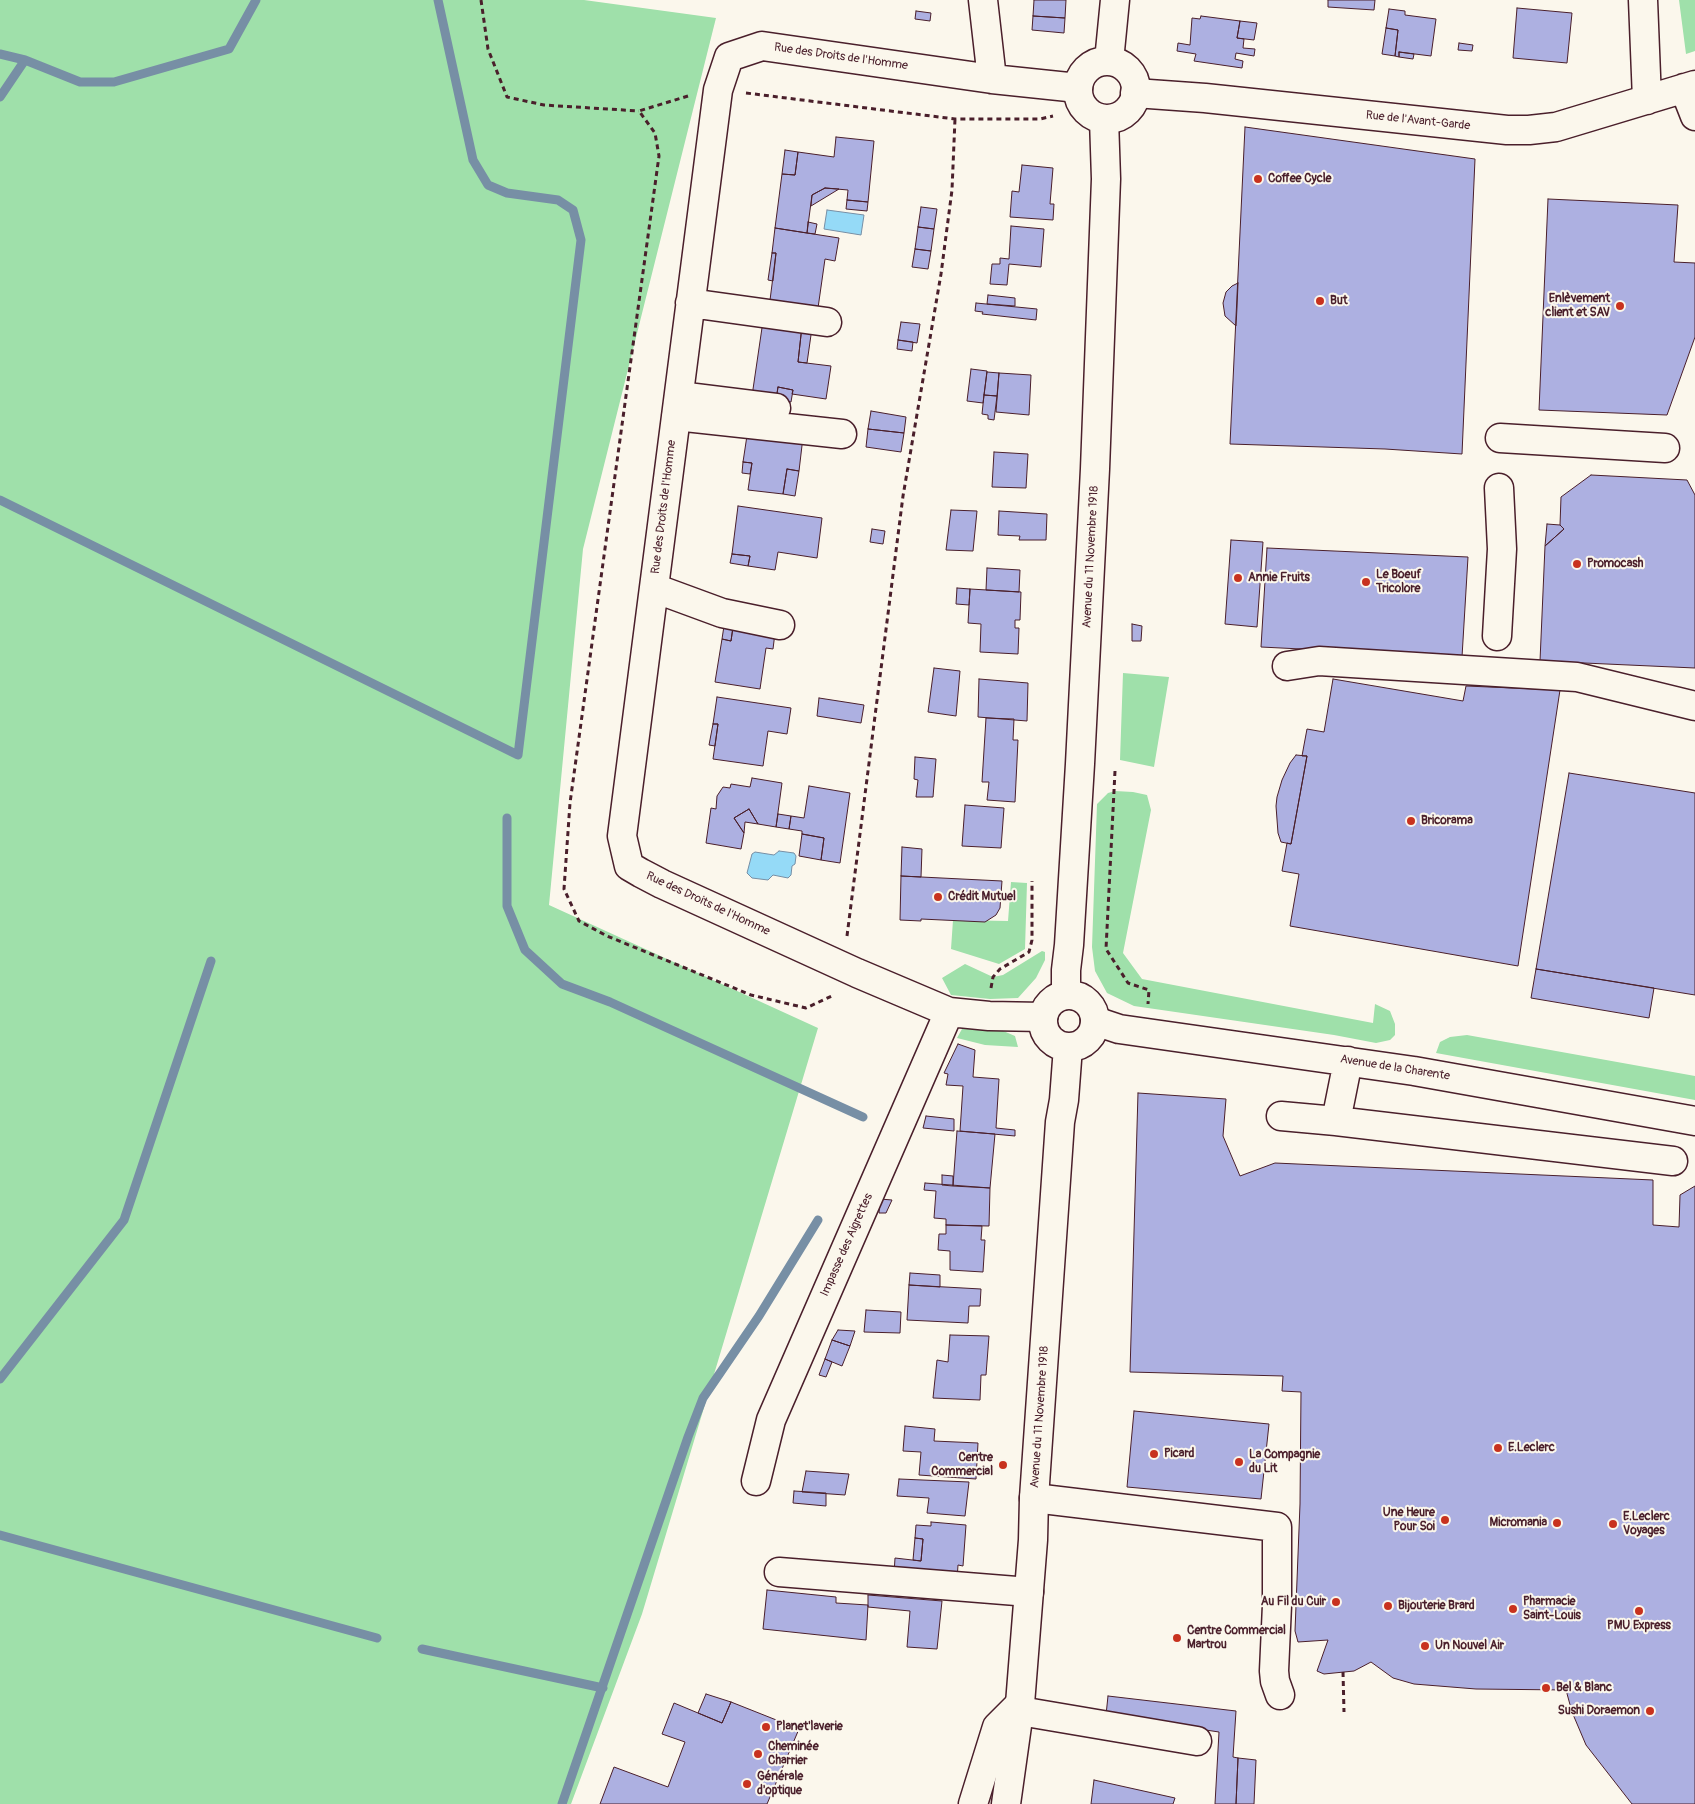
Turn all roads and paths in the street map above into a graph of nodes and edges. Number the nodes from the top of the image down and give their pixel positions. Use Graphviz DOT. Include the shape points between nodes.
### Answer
graph roads {
  1 [pos="481,0"];
  2 [pos="983,0"];
  3 [pos="1115,0"];
  4 [pos="1643,0"];
  5 [pos="1109,61"];
  6 [pos="992,79"];
  7 [pos="1689,86"];
  8 [pos="718,90"];
  9 [pos="1136,93"];
  10 [pos="1646,100"];
  11 [pos="1089,105"];
  12 [pos="639,111"];
  13 [pos="1695,116"];
  14 [pos="955,120"];
  15 [pos="690,303"];
  16 [pos="827,322"];
  17 [pos="677,406"];
  18 [pos="843,425"];
  19 [pos="1500,438"];
  20 [pos="1664,448"];
  21 [pos="1499,488"];
  22 [pos="654,588"];
  23 [pos="780,624"];
  24 [pos="1497,636"];
  25 [pos="1287,666"];
  26 [pos="1695,706"];
  27 [pos="1115,771"];
  28 [pos="1032,881"];
  29 [pos="843,966"];
  30 [pos="1066,995"];
  31 [pos="948,1012"];
  32 [pos="989,1016"];
  33 [pos="1043,1017"];
  34 [pos="1095,1021"];
  35 [pos="1147,1033"];
  36 [pos="1068,1047"];
  37 [pos="1348,1061"];
  38 [pos="1281,1116"];
  39 [pos="1336,1121"];
  40 [pos="1695,1121"];
  41 [pos="1674,1161"];
  42 [pos="756,1481"];
  43 [pos="1034,1498"];
  44 [pos="779,1572"];
  45 [pos="1029,1592"];
  46 [pos="1343,1672"];
  47 [pos="1280,1695"];
  48 [pos="1020,1708"];
  49 [pos="1344,1712"];
  50 [pos="1197,1741"];
  51 [pos="1010,1798"];
  52 [pos="973,1804"];
  1 -- 12 [label="path" via="488,49 507,97 544,105"];
  2 -- 6 [label="street"];
  3 -- 5 [label="street"];
  4 -- 10 [label="street"];
  5 -- 9 [label="street" via="1126,68 1132,75"];
  5 -- 11 [label="street" via="1092,66 1080,79"];
  6 -- 8 [label="street, Rue des Droits de l'Homme" via="762,46 729,57"];
  6 -- 11 [label="street, Rue des Droits de l'Homme"];
  7 -- 10 [label="street, Rue de l'Avant-Garde"];
  7 -- 13 [label="street"];
  8 -- 14 [label="path"];
  8 -- 15 [label="street, Rue des Droits de l'Homme"];
  9 -- 10 [label="street, Rue de l'Avant-Garde" via="1507,130 1556,127"];
  9 -- 11 [label="street" via="1129,109 1113,118"];
  11 -- 14 [label="path" via="1040,119"];
  11 -- 30 [label="street, Avenue du 11 Novembre 1918" via="1106,179 1095,469"];
  14 -- 29 [label="path" via="952,190 941,274 903,496"];
  15 -- 16 [label="street"];
  15 -- 17 [label="street, Rue des Droits de l'Homme"];
  17 -- 18 [label="street"];
  17 -- 22 [label="street, Rue des Droits de l'Homme"];
  19 -- 20 [label="street"];
  21 -- 24 [label="street" via="1502,549"];
  22 -- 23 [label="street" via="722,613"];
  22 -- 29 [label="street, Rue des Droits de l'Homme" via="622,836 629,866"];
  25 -- 26 [label="street" via="1319,661 1577,676"];
  27 -- 35 [label="path" via="1106,949 1128,982 1149,990"];
  28 -- 32 [label="path" via="1029,952 1000,969 993,977"];
  29 -- 31 [label="street, Rue des Droits de l'Homme"];
  30 -- 33 [label="street" via="1051,1002"];
  30 -- 34 [label="street" via="1083,999"];
  31 -- 32 [label="street, Rue des Droits de l'Homme"];
  31 -- 42 [label="street, Impasse des Aigrettes" via="771,1420"];
  32 -- 33 [label="street, Rue des Droits de l'Homme"];
  33 -- 36 [label="street" via="1043,1026 1050,1040"];
  34 -- 35 [label="street, Avenue de la Charente"];
  34 -- 36 [label="street" via="1089,1038"];
  35 -- 37 [label="street, Avenue de la Charente"];
  36 -- 43 [label="street, Avenue du 11 Novembre 1918" via="1059,1131"];
  37 -- 39 [label="street"];
  37 -- 40 [label="street, Avenue de la Charente"];
  38 -- 39 [label="street"];
  39 -- 41 [label="street"];
  43 -- 45 [label="street, Avenue du 11 Novembre 1918"];
  43 -- 47 [label="street" via="1277,1527 1274,1671"];
  44 -- 45 [label="street"];
  45 -- 48 [label="street, Avenue du 11 Novembre 1918"];
  46 -- 49 [label="path"];
  48 -- 50 [label="street"];
  48 -- 51 [label="street, Avenue du 11 Novembre 1918"];
  48 -- 52 [label="street" via="997,1727"];
}
